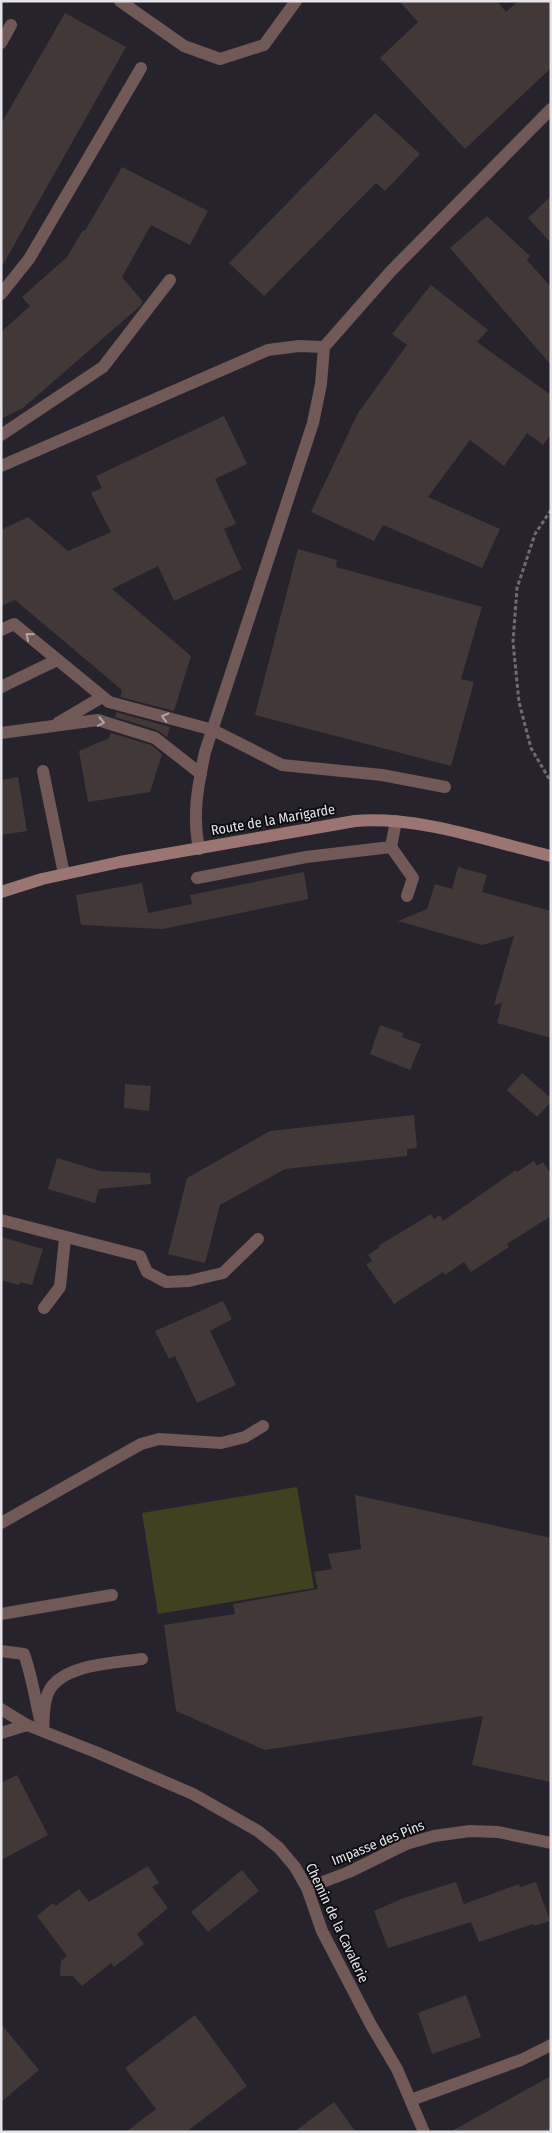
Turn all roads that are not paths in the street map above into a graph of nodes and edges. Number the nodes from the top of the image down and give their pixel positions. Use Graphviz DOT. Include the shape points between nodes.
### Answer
graph roads {
  1 [pos="120,1"];
  2 [pos="296,1"];
  3 [pos="11,25"];
  4 [pos="1,43"];
  5 [pos="141,68"];
  6 [pos="551,109"];
  7 [pos="170,280"];
  8 [pos="1,294"];
  9 [pos="324,347"];
  10 [pos="1,435"];
  11 [pos="1,466"];
  12 [pos="1,630"];
  13 [pos="57,660"];
  14 [pos="1,688"];
  15 [pos="102,697"];
  16 [pos="53,726"];
  17 [pos="212,730"];
  18 [pos="1,733"];
  19 [pos="44,771"];
  20 [pos="200,774"];
  21 [pos="445,787"];
  22 [pos="396,821"];
  23 [pos="392,847"];
  24 [pos="199,849"];
  25 [pos="551,856"];
  26 [pos="64,874"];
  27 [pos="197,878"];
  28 [pos="1,892"];
  29 [pos="408,896"];
  30 [pos="1,1220"];
  31 [pos="65,1238"];
  32 [pos="258,1239"];
  33 [pos="44,1308"];
  34 [pos="263,1426"];
  35 [pos="1,1524"];
  36 [pos="112,1595"];
  37 [pos="1,1614"];
  38 [pos="1,1651"];
  39 [pos="142,1659"];
  40 [pos="1,1709"];
  41 [pos="27,1725"];
  42 [pos="43,1732"];
  43 [pos="1,1733"];
  44 [pos="551,1843"];
  45 [pos="307,1888"];
  46 [pos="551,2045"];
  47 [pos="411,2100"];
  48 [pos="424,2132"];
  1 -- 2 [label="street" via="184,46 220,59 264,45"];
  3 -- 4 [label="street"];
  5 -- 8 [label="street" via="29,259"];
  6 -- 9 [label="street" via="391,271"];
  7 -- 10 [label="street" via="103,366"];
  9 -- 11 [label="street" via="268,350"];
  9 -- 17 [label="street" via="313,424"];
  13 -- 12 [label="street, one-way" via="14,624"];
  13 -- 14 [label="street"];
  13 -- 15 [label="street"];
  15 -- 16 [label="street"];
  17 -- 15 [label="street, one-way" via="108,702"];
  16 -- 18 [label="street"];
  16 -- 20 [label="street, one-way" via="98,720 155,738"];
  17 -- 20 [label="street"];
  17 -- 21 [label="street" via="282,765 382,775"];
  19 -- 26 [label="street"];
  20 -- 24 [label="street" via="195,809"];
  22 -- 23 [label="street"];
  22 -- 24 [label="main road, Route de la Marigarde" via="355,821"];
  22 -- 25 [label="main road, Route de la Marigarde" via="448,830"];
  23 -- 27 [label="street" via="306,856"];
  23 -- 29 [label="street" via="413,878"];
  24 -- 26 [label="main road, Route de la Marigarde"];
  26 -- 28 [label="main road, Route de la Marigarde"];
  30 -- 31 [label="street"];
  31 -- 32 [label="street" via="140,1256 147,1272 166,1282 189,1281 223,1272"];
  31 -- 33 [label="street" via="60,1287"];
  34 -- 35 [label="street" via="245,1437 221,1443 159,1439 141,1444"];
  36 -- 37 [label="street"];
  38 -- 42 [label="street" via="24,1654"];
  39 -- 42 [label="street" via="88,1667 57,1679 47,1694"];
  40 -- 41 [label="street, Chemin de la Cavalerie"];
  41 -- 42 [label="street, Chemin de la Cavalerie"];
  41 -- 43 [label="street"];
  42 -- 45 [label="street, Chemin de la Cavalerie" via="222,1809 278,1848 295,1867"];
  44 -- 45 [label="street, Impasse des Pins" via="498,1832 470,1831 434,1836 406,1844"];
  45 -- 47 [label="street, Chemin de la Cavalerie" via="337,1962 398,2069"];
  46 -- 47 [label="street" via="522,2060"];
  47 -- 48 [label="street, Chemin de la Cavalerie"];
}
